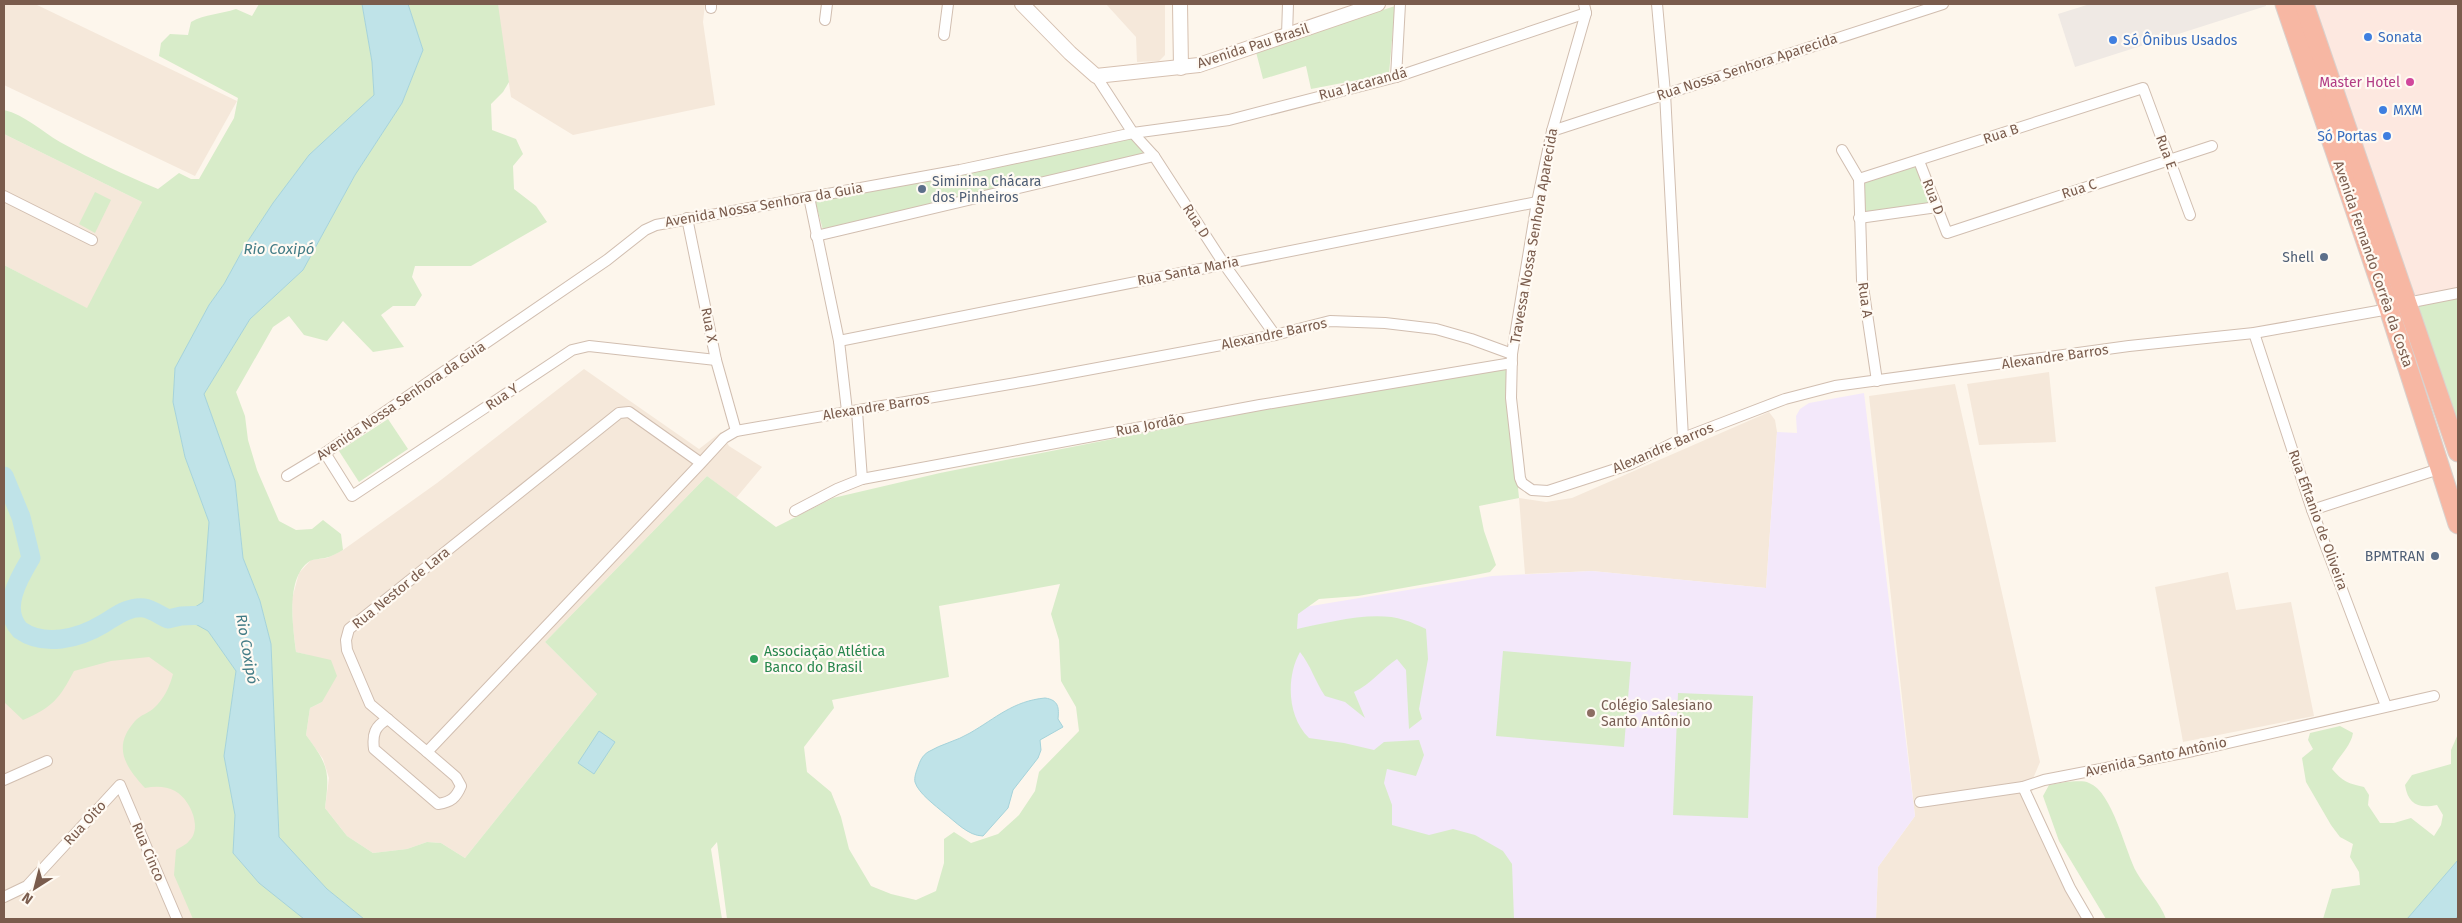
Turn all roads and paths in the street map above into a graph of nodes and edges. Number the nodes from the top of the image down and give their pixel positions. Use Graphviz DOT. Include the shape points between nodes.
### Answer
graph roads {
  1 [pos="828,4"];
  2 [pos="948,4"];
  3 [pos="1022,4"];
  4 [pos="1180,4"];
  5 [pos="1288,4"];
  6 [pos="1378,4"];
  7 [pos="1400,4"];
  8 [pos="1657,4"];
  9 [pos="1943,4"];
  10 [pos="2285,4"];
  11 [pos="2304,4"];
  12 [pos="1585,8"];
  13 [pos="825,20"];
  14 [pos="944,35"];
  15 [pos="1287,35"];
  16 [pos="1181,68"];
  17 [pos="1096,76"];
  18 [pos="1396,77"];
  19 [pos="2143,88"];
  20 [pos="1665,93"];
  21 [pos="1552,131"];
  22 [pos="1133,133"];
  23 [pos="2212,146"];
  24 [pos="1842,150"];
  25 [pos="1154,156"];
  26 [pos="2169,160"];
  27 [pos="1919,161"];
  28 [pos="1859,179"];
  29 [pos="4,196"];
  30 [pos="809,197"];
  31 [pos="1537,202"];
  32 [pos="1937,207"];
  33 [pos="2190,215"];
  34 [pos="687,218"];
  35 [pos="1860,218"];
  36 [pos="1946,233"];
  37 [pos="816,236"];
  38 [pos="92,240"];
  39 [pos="1224,264"];
  40 [pos="2458,293"];
  41 [pos="2398,306"];
  42 [pos="2254,333"];
  43 [pos="1275,335"];
  44 [pos="839,341"];
  45 [pos="1512,358"];
  46 [pos="716,360"];
  47 [pos="1877,381"];
  48 [pos="852,411"];
  49 [pos="736,431"];
  50 [pos="1683,438"];
  51 [pos="2458,449"];
  52 [pos="325,453"];
  53 [pos="701,463"];
  54 [pos="2442,468"];
  55 [pos="287,476"];
  56 [pos="862,479"];
  57 [pos="2312,510"];
  58 [pos="795,511"];
  59 [pos="2458,524"];
  60 [pos="2434,696"];
  61 [pos="2386,706"];
  62 [pos="388,719"];
  63 [pos="427,752"];
  64 [pos="47,761"];
  65 [pos="4,780"];
  66 [pos="120,785"];
  67 [pos="2023,787"];
  68 [pos="1920,802"];
  69 [pos="4,897"];
  70 [pos="177,919"];
  71 [pos="2088,919"];
  1 -- 13 [label="street"];
  2 -- 14 [label="street"];
  3 -- 17 [label="street"];
  4 -- 16 [label="street"];
  5 -- 15 [label="street"];
  6 -- 15 [label="street, Avenida Pau Brasil"];
  7 -- 18 [label="street"];
  8 -- 20 [label="street"];
  9 -- 20 [label="street, Rua Nossa Senhora Aparecida"];
  10 -- 41 [label="highway, Avenida Fernando Corrêa da Costa"];
  11 -- 41 [label="highway, Avenida Fernando Corrêa da Costa"];
  12 -- 18 [label="street, Rua Jacarandá"];
  12 -- 21 [label="street, Travessa Nossa Senhora Aparecida"];
  15 -- 16 [label="street, Avenida Pau Brasil" via="1220,59"];
  16 -- 17 [label="street, Avenida Pau Brasil"];
  17 -- 22 [label="street, Rua D"];
  18 -- 22 [label="street, Rua Jacarandá" via="1229,120"];
  19 -- 26 [label="street, Rua E"];
  19 -- 27 [label="street, Rua B"];
  20 -- 21 [label="street, Rua Nossa Senhora Aparecida"];
  20 -- 50 [label="street"];
  21 -- 31 [label="street, Travessa Nossa Senhora Aparecida"];
  22 -- 25 [label="street, Rua D"];
  22 -- 30 [label="street, Avenida Nossa Senhora da Guia" via="960,170"];
  23 -- 26 [label="street, Rua C"];
  24 -- 28 [label="street, Rua A"];
  25 -- 37 [label="street"];
  25 -- 39 [label="street, Rua D"];
  26 -- 33 [label="street, Rua E"];
  26 -- 36 [label="street, Rua C"];
  27 -- 28 [label="street, Rua B"];
  27 -- 32 [label="street, Rua D"];
  28 -- 35 [label="street, Rua A"];
  29 -- 38 [label="street"];
  30 -- 34 [label="street, Avenida Nossa Senhora da Guia"];
  30 -- 37 [label="street"];
  31 -- 39 [label="street, Rua Santa Maria"];
  31 -- 45 [label="street, Travessa Nossa Senhora Aparecida"];
  32 -- 35 [label="street"];
  32 -- 36 [label="street, Rua D"];
  34 -- 46 [label="street, Rua X"];
  34 -- 52 [label="street, Avenida Nossa Senhora da Guia" via="645,230 608,260"];
  35 -- 47 [label="street, Rua A" via="1862,280"];
  37 -- 44 [label="street"];
  39 -- 43 [label="street, Rua D"];
  39 -- 44 [label="street, Rua Santa Maria"];
  40 -- 41 [label="street, Alexandre Barros"];
  41 -- 42 [label="street, Alexandre Barros"];
  41 -- 51 [label="highway, Avenida Fernando Corrêa da Costa"];
  41 -- 54 [label="highway, Avenida Fernando Corrêa da Costa"];
  42 -- 47 [label="street, Alexandre Barros" via="2129,346"];
  42 -- 57 [label="street, Rua Efitanio de Oliveira"];
  43 -- 45 [label="street, Alexandre Barros" via="1330,321 1385,323 1436,329 1471,338"];
  43 -- 48 [label="street, Alexandre Barros"];
  44 -- 48 [label="street"];
  45 -- 50 [label="street, Alexandre Barros" via="1511,398 1520,478 1532,490 1548,491 1631,464"];
  45 -- 56 [label="street, Rua Jordão"];
  46 -- 49 [label="street, Rua X"];
  46 -- 52 [label="street, Rua Y" via="589,346 572,350 352,496"];
  47 -- 50 [label="street, Alexandre Barros" via="1810,391"];
  48 -- 49 [label="street, Alexandre Barros"];
  48 -- 56 [label="street"];
  49 -- 53 [label="street" via="724,438"];
  52 -- 55 [label="street, Avenida Nossa Senhora da Guia"];
  53 -- 62 [label="street, Rua Nestor de Lara" via="629,412 619,413 349,629 347,650 370,704"];
  53 -- 63 [label="street"];
  54 -- 57 [label="street"];
  54 -- 59 [label="highway, Avenida Fernando Corrêa da Costa"];
  56 -- 58 [label="street, Rua Jordão"];
  57 -- 61 [label="street, Rua Efitanio de Oliveira"];
  60 -- 61 [label="street, Avenida Santo Antônio"];
  61 -- 67 [label="street, Avenida Santo Antônio"];
  62 -- 63 [label="street, Rua Nestor de Lara"];
  62 -- 63 [label="street, Rua Nestor de Lara" via="374,731 374,749 438,804 449,802 457,796 461,786 456,777"];
  64 -- 65 [label="street"];
  66 -- 69 [label="street, Rua Oito" via="27,886"];
  66 -- 70 [label="street, Rua Cinco"];
  67 -- 68 [label="street, Avenida Santo Antônio"];
  67 -- 71 [label="street"];
}
